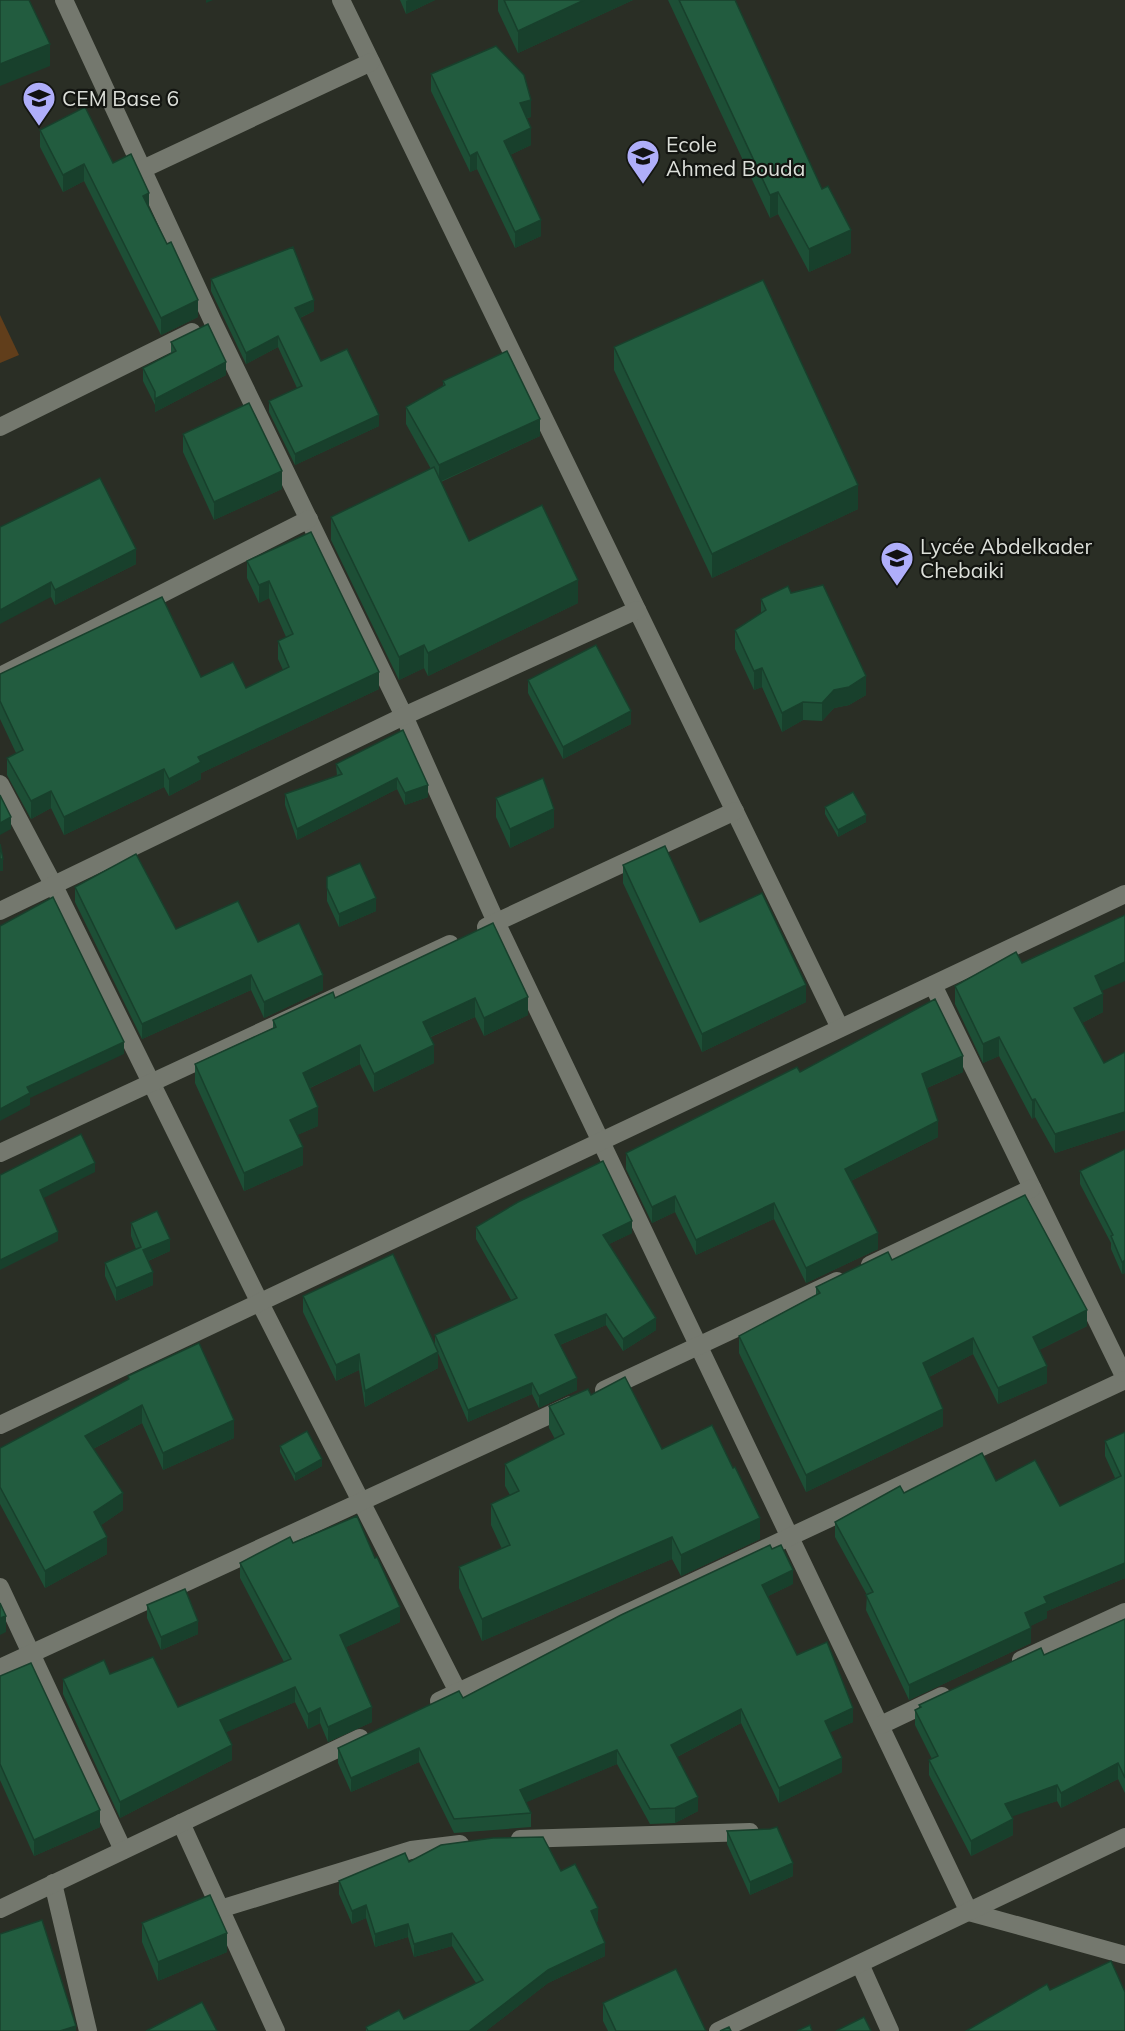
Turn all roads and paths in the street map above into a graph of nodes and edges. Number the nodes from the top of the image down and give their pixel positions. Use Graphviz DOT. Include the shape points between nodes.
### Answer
graph roads {
  1 [pos="64,0"];
  2 [pos="341,0"];
  3 [pos="371,62"];
  4 [pos="143,169"];
  5 [pos="213,322"];
  6 [pos="0,427"];
  7 [pos="309,519"];
  8 [pos="637,610"];
  9 [pos="0,676"];
  10 [pos="404,716"];
  11 [pos="0,784"];
  12 [pos="735,811"];
  13 [pos="54,886"];
  14 [pos="1125,894"];
  15 [pos="0,911"];
  16 [pos="496,922"];
  17 [pos="933,985"];
  18 [pos="840,1028"];
  19 [pos="152,1082"];
  20 [pos="601,1141"];
  21 [pos="0,1153"];
  22 [pos="1032,1188"];
  23 [pos="260,1303"];
  24 [pos="700,1346"];
  25 [pos="1125,1379"];
  26 [pos="0,1425"];
  27 [pos="361,1502"];
  28 [pos="791,1535"];
  29 [pos="0,1587"];
  30 [pos="1125,1612"];
  31 [pos="32,1653"];
  32 [pos="1008,1666"];
  33 [pos="0,1668"];
  34 [pos="955,1690"];
  35 [pos="458,1692"];
  36 [pos="426,1707"];
  37 [pos="881,1725"];
  38 [pos="373,1732"];
  39 [pos="181,1823"];
  40 [pos="770,1831"];
  41 [pos="1125,1837"];
  42 [pos="503,1840"];
  43 [pos="480,1841"];
  44 [pos="123,1850"];
  45 [pos="54,1883"];
  46 [pos="0,1909"];
  47 [pos="220,1909"];
  48 [pos="969,1912"];
  49 [pos="1125,1955"];
  50 [pos="860,1964"];
  51 [pos="88,2031"];
  52 [pos="276,2031"];
  53 [pos="718,2031"];
  54 [pos="890,2031"];
  1 -- 4 [label="street"];
  2 -- 3 [label="street"];
  3 -- 4 [label="street"];
  3 -- 8 [label="street"];
  4 -- 5 [label="street"];
  5 -- 6 [label="street"];
  5 -- 7 [label="street"];
  7 -- 9 [label="street"];
  7 -- 10 [label="street"];
  8 -- 10 [label="street"];
  8 -- 12 [label="street"];
  10 -- 13 [label="street"];
  10 -- 16 [label="street"];
  11 -- 13 [label="street"];
  12 -- 16 [label="street"];
  12 -- 18 [label="street"];
  13 -- 15 [label="street"];
  13 -- 19 [label="street"];
  14 -- 17 [label="street"];
  16 -- 19 [label="street"];
  16 -- 20 [label="street"];
  17 -- 18 [label="street"];
  17 -- 22 [label="street"];
  18 -- 20 [label="street"];
  19 -- 21 [label="street"];
  19 -- 23 [label="street"];
  20 -- 23 [label="street"];
  20 -- 24 [label="street"];
  22 -- 24 [label="street"];
  22 -- 25 [label="street"];
  23 -- 26 [label="street"];
  23 -- 27 [label="street"];
  24 -- 27 [label="street"];
  24 -- 28 [label="street"];
  25 -- 28 [label="street"];
  27 -- 31 [label="street"];
  27 -- 35 [label="street"];
  28 -- 35 [label="street"];
  28 -- 37 [label="street"];
  29 -- 31 [label="street"];
  30 -- 32 [label="street"];
  31 -- 33 [label="street"];
  31 -- 44 [label="street"];
  34 -- 37 [label="street"];
  35 -- 36 [label="street"];
  37 -- 48 [label="street"];
  38 -- 39 [label="street"];
  39 -- 44 [label="street"];
  39 -- 47 [label="street"];
  40 -- 42 [label="street"];
  41 -- 48 [label="street"];
  43 -- 47 [label="street" via="411,1851"];
  44 -- 45 [label="street"];
  45 -- 46 [label="street"];
  45 -- 51 [label="street"];
  47 -- 52 [label="street"];
  48 -- 49 [label="street"];
  48 -- 50 [label="street"];
  50 -- 53 [label="street"];
  50 -- 54 [label="street"];
}
